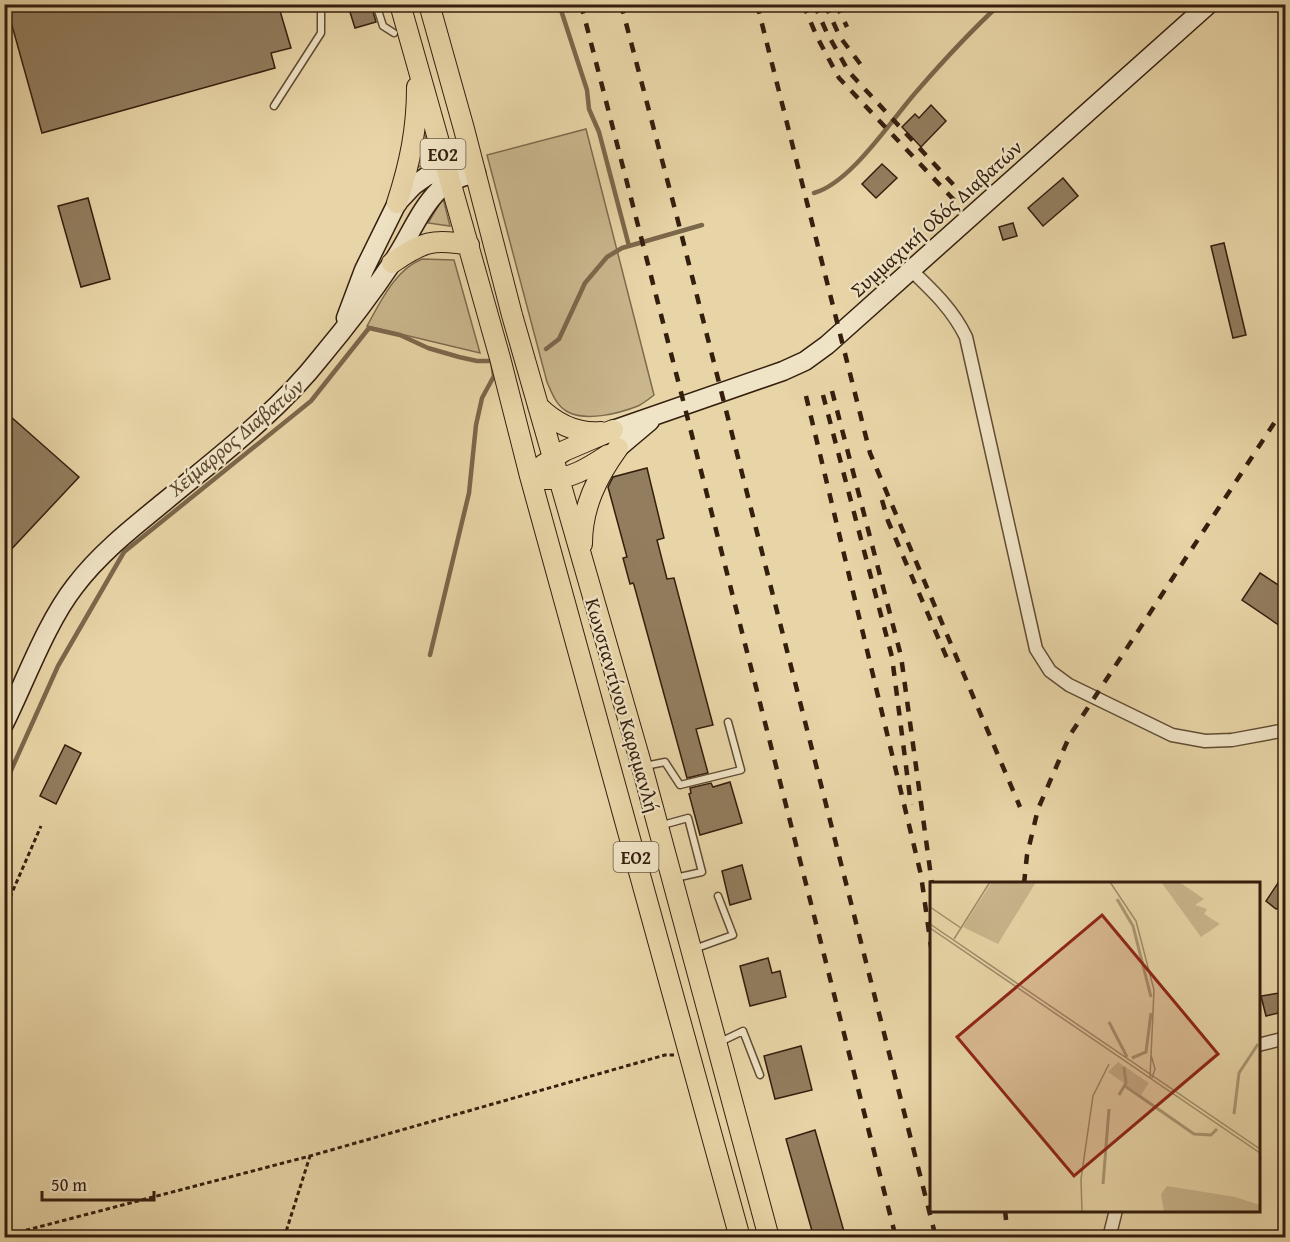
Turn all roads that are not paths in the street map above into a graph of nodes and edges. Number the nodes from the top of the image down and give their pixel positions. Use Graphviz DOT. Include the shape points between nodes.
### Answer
graph roads {
  1 [pos="321,4"];
  2 [pos="376,4"];
  3 [pos="400,4"];
  4 [pos="429,4"];
  5 [pos="1209,4"];
  6 [pos="394,33"];
  7 [pos="416,63"];
  8 [pos="274,106"];
  9 [pos="474,167"];
  10 [pos="449,174"];
  11 [pos="397,203"];
  12 [pos="469,245"];
  13 [pos="392,263"];
  14 [pos="911,270"];
  15 [pos="341,331"];
  16 [pos="538,406"];
  17 [pos="615,439"];
  18 [pos="552,458"];
  19 [pos="530,476"];
  20 [pos="559,480"];
  21 [pos="582,558"];
  22 [pos="728,722"];
  23 [pos="4,724"];
  24 [pos="1286,730"];
  25 [pos="642,767"];
  26 [pos="658,827"];
  27 [pos="672,879"];
  28 [pos="718,896"];
  29 [pos="691,950"];
  30 [pos="1286,1038"];
  31 [pos="717,1043"];
  32 [pos="1260,1044"];
  33 [pos="760,1075"];
  34 [pos="1116,1212"];
  35 [pos="740,1238"];
  36 [pos="769,1238"];
  37 [pos="1109,1238"];
  1 -- 8 [label="lane" via="321,33"];
  2 -- 6 [label="lane" via="383,26"];
  3 -- 7 [label="main road, ΕΟ2"];
  4 -- 9 [label="main road, ΕΟ2"];
  5 -- 14 [label="main road, Συμμαχική Οδός Διαβατών"];
  7 -- 10 [label="main road, ΕΟ2"];
  7 -- 11 [label="main road" via="413,147"];
  9 -- 10 [label="main road"];
  9 -- 16 [label="main road, Κωνσταντίνου Καραμανλή / ΕΟ2"];
  10 -- 11 [label="main road" via="421,180"];
  10 -- 12 [label="main road, ΕΟ2"];
  10 -- 13 [label="main road"];
  11 -- 15 [label="main road" via="364,270"];
  12 -- 13 [label="main road" via="428,242"];
  12 -- 19 [label="main road, Κωνσταντίνου Καραμανλή / ΕΟ2"];
  13 -- 15 [label="main road"];
  14 -- 17 [label="main road, Συμμαχική Οδός Διαβατών" via="840,336 805,361 753,383 661,413"];
  14 -- 24 [label="street" via="941,298 966,337 1036,649 1050,672 1172,735 1205,741 1232,740"];
  15 -- 23 [label="main road" via="277,404 89,569 52,623"];
  16 -- 17 [label="main road" via="572,429 599,432"];
  16 -- 18 [label="main road, Κωνσταντίνου Καραμανλή / ΕΟ2"];
  17 -- 18 [label="main road" via="579,444"];
  17 -- 20 [label="main road" via="584,471"];
  17 -- 21 [label="main road" via="591,493 582,536"];
  18 -- 19 [label="main road"];
  18 -- 20 [label="main road, Κωνσταντίνου Καραμανλή / ΕΟ2"];
  19 -- 20 [label="main road"];
  19 -- 35 [label="main road, Κωνσταντίνου Καραμανλή / ΕΟ2"];
  20 -- 21 [label="main road, Κωνσταντίνου Καραμανλή / ΕΟ2"];
  21 -- 25 [label="main road, Κωνσταντίνου Καραμανλή / ΕΟ2"];
  22 -- 25 [label="lane" via="741,770 680,785 665,762"];
  25 -- 26 [label="main road, Κωνσταντίνου Καραμανλή / ΕΟ2"];
  26 -- 27 [label="main road, Κωνσταντίνου Καραμανλή / ΕΟ2"];
  26 -- 27 [label="lane" via="688,818 702,872"];
  27 -- 29 [label="main road, Κωνσταντίνου Καραμανλή / ΕΟ2"];
  28 -- 29 [label="lane" via="733,935"];
  29 -- 31 [label="main road, Κωνσταντίνου Καραμανλή / ΕΟ2"];
  30 -- 32 [label="street"];
  31 -- 33 [label="lane" via="743,1031"];
  31 -- 36 [label="main road, Κωνσταντίνου Καραμανλή / ΕΟ2"];
  34 -- 37 [label="street"];
}
